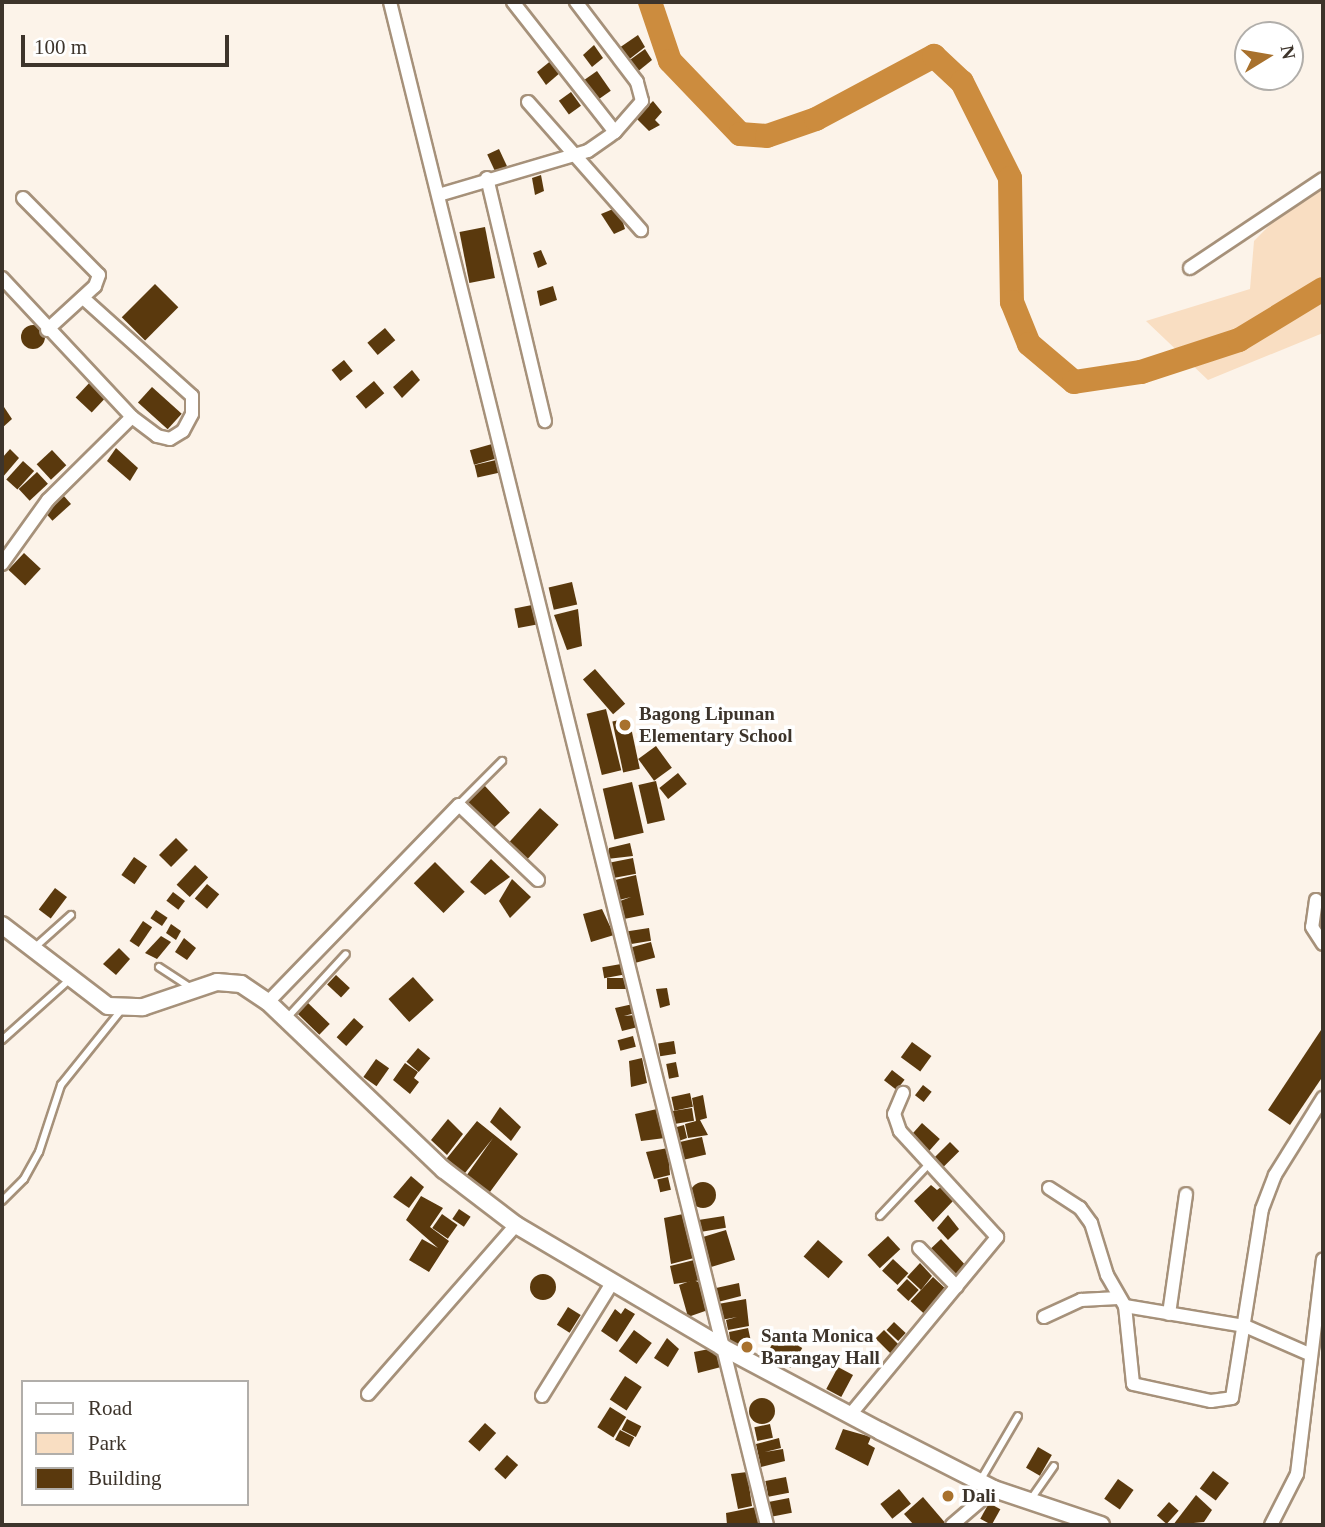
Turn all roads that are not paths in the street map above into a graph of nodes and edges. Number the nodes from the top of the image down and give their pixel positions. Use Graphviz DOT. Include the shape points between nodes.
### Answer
graph roads {
  1 [pos="390,2"];
  2 [pos="513,2"];
  3 [pos="576,2"];
  4 [pos="527,102"];
  5 [pos="615,132"];
  6 [pos="574,156"];
  7 [pos="487,178"];
  8 [pos="1323,179"];
  9 [pos="442,194"];
  10 [pos="23,198"];
  11 [pos="641,230"];
  12 [pos="1190,268"];
  13 [pos="2,278"];
  14 [pos="83,298"];
  15 [pos="47,330"];
  16 [pos="132,417"];
  17 [pos="545,421"];
  18 [pos="2,564"];
  19 [pos="502,761"];
  20 [pos="459,805"];
  21 [pos="538,880"];
  22 [pos="1316,901"];
  23 [pos="71,915"];
  24 [pos="2,925"];
  25 [pos="1323,944"];
  26 [pos="32,950"];
  27 [pos="346,954"];
  28 [pos="159,967"];
  29 [pos="69,980"];
  30 [pos="190,987"];
  31 [pos="268,1002"];
  32 [pos="123,1008"];
  33 [pos="286,1019"];
  34 [pos="2,1040"];
  35 [pos="904,1093"];
  36 [pos="1323,1098"];
  37 [pos="930,1163"];
  38 [pos="1049,1188"];
  39 [pos="1186,1194"];
  40 [pos="2,1201"];
  41 [pos="880,1216"];
  42 [pos="516,1225"];
  43 [pos="919,1248"];
  44 [pos="1323,1260"];
  45 [pos="612,1283"];
  46 [pos="957,1287"];
  47 [pos="1121,1302"];
  48 [pos="1169,1314"];
  49 [pos="1044,1317"];
  50 [pos="1245,1326"];
  51 [pos="722,1347"];
  52 [pos="1309,1354"];
  53 [pos="368,1394"];
  54 [pos="542,1396"];
  55 [pos="850,1415"];
  56 [pos="1018,1416"];
  57 [pos="1054,1466"];
  58 [pos="987,1485"];
  59 [pos="1030,1501"];
  60 [pos="766,1525"];
  61 [pos="952,1525"];
  62 [pos="1098,1525"];
  63 [pos="1271,1525"];
  1 -- 9 [label="street"];
  2 -- 5 [label="street"];
  3 -- 5 [label="street" via="637,82 642,101"];
  4 -- 6 [label="street"];
  5 -- 6 [label="street"];
  6 -- 7 [label="street"];
  6 -- 11 [label="street"];
  7 -- 9 [label="street"];
  7 -- 17 [label="street"];
  8 -- 12 [label="street"];
  9 -- 51 [label="street"];
  10 -- 14 [label="street" via="95,267 95,286"];
  13 -- 15 [label="street"];
  14 -- 15 [label="street"];
  14 -- 16 [label="street" via="192,396 192,414 183,431 170,439 157,436"];
  15 -- 16 [label="street"];
  16 -- 18 [label="street" via="48,500"];
  19 -- 20 [label="lane"];
  20 -- 21 [label="street"];
  20 -- 31 [label="street"];
  22 -- 25 [label="street" via="1312,927"];
  23 -- 26 [label="lane"];
  24 -- 26 [label="street"];
  26 -- 29 [label="street"];
  27 -- 33 [label="lane"];
  28 -- 30 [label="lane"];
  29 -- 32 [label="street" via="99,1003"];
  29 -- 34 [label="lane"];
  30 -- 31 [label="street" via="228,981"];
  30 -- 32 [label="street" via="143,1007"];
  31 -- 33 [label="street"];
  32 -- 40 [label="lane" via="61,1085 39,1152 24,1179"];
  33 -- 42 [label="street" via="444,1170"];
  35 -- 37 [label="street" via="895,1106 895,1122"];
  36 -- 50 [label="street" via="1275,1175 1262,1209"];
  37 -- 41 [label="lane"];
  37 -- 46 [label="street" via="997,1237"];
  38 -- 47 [label="street" via="1080,1208 1091,1223"];
  39 -- 48 [label="street"];
  42 -- 45 [label="street"];
  42 -- 53 [label="street"];
  43 -- 46 [label="street"];
  44 -- 52 [label="street"];
  45 -- 51 [label="street"];
  45 -- 54 [label="street"];
  46 -- 55 [label="street"];
  47 -- 48 [label="street"];
  47 -- 49 [label="street" via="1092,1297"];
  47 -- 50 [label="street" via="1133,1384 1211,1401 1232,1398"];
  48 -- 50 [label="street"];
  50 -- 52 [label="street"];
  51 -- 55 [label="street"];
  51 -- 60 [label="street"];
  52 -- 63 [label="street" via="1297,1474"];
  55 -- 58 [label="street"];
  56 -- 58 [label="lane"];
  57 -- 59 [label="lane"];
  58 -- 59 [label="street"];
  58 -- 61 [label="street"];
  59 -- 62 [label="street"];
}
